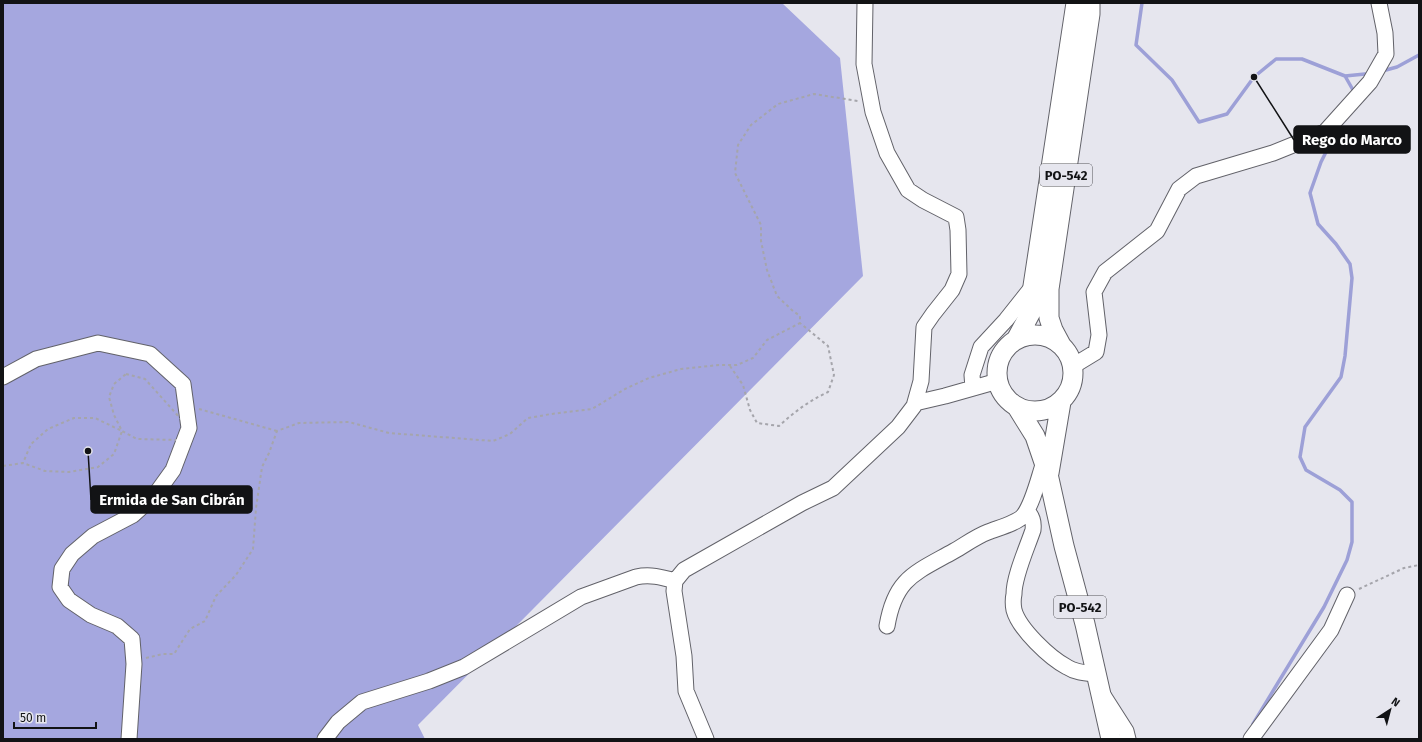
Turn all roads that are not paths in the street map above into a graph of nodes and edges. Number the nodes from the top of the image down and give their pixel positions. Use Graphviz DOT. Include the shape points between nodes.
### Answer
graph roads {
  1 [pos="865,3"];
  2 [pos="1076,3"];
  3 [pos="1090,3"];
  4 [pos="1379,3"];
  5 [pos="1033,286"];
  6 [pos="1016,340"];
  7 [pos="1061,345"];
  8 [pos="1073,366"];
  9 [pos="3,377"];
  10 [pos="998,381"];
  11 [pos="972,388"];
  12 [pos="1061,402"];
  13 [pos="915,403"];
  14 [pos="1017,407"];
  15 [pos="1046,468"];
  16 [pos="1027,510"];
  17 [pos="675,581"];
  18 [pos="1347,595"];
  19 [pos="887,626"];
  20 [pos="1097,674"];
  21 [pos="1101,693"];
  22 [pos="129,739"];
  23 [pos="325,739"];
  24 [pos="706,739"];
  25 [pos="1111,739"];
  26 [pos="1128,739"];
  27 [pos="1251,739"];
  1 -- 13 [label="street" via="864,64 872,112 887,153 908,190 956,217 958,230 959,274 952,290 924,327 921,381"];
  2 -- 5 [label="main road, PO-542"];
  3 -- 7 [label="main road, PO-542" via="1049,289 1049,318"];
  4 -- 8 [label="street" via="1386,54 1370,82 1324,132 1273,153 1196,176 1179,189 1157,231 1105,272 1094,292 1099,335 1096,352"];
  5 -- 6 [label="main road, PO-542" via="1031,312"];
  5 -- 11 [label="street" via="981,347 972,375"];
  6 -- 7 [label="main road" via="1039,335 1051,338"];
  6 -- 10 [label="main road, PO-542" via="1003,353 999,362"];
  7 -- 8 [label="main road, PO-542"];
  8 -- 12 [label="main road, PO-542" via="1069,392"];
  9 -- 22 [label="street" via="36,359 98,343 150,354 183,384 189,428 173,470 155,495 133,515 93,536 72,554 62,569 60,587 69,600 91,615 117,626 132,639 134,664"];
  10 -- 11 [label="street"];
  10 -- 14 [label="main road, PO-542" via="1004,396"];
  11 -- 13 [label="street"];
  12 -- 14 [label="main road" via="1047,410 1032,412"];
  12 -- 15 [label="main road, PO-542"];
  13 -- 17 [label="street" via="898,426 833,488 701,559 684,570"];
  14 -- 15 [label="main road, PO-542" via="1035,436"];
  15 -- 16 [label="street"];
  15 -- 20 [label="main road, PO-542"];
  16 -- 19 [label="street" via="1019,520 977,536 910,577 901,586 892,604"];
  16 -- 20 [label="street" via="1034,524 1013,592 1014,610 1029,636 1067,668"];
  17 -- 23 [label="street" via="644,575 581,597 464,668 362,702 338,722"];
  17 -- 24 [label="street" via="686,691"];
  18 -- 27 [label="street" via="1331,630"];
  20 -- 21 [label="main road, PO-542"];
  21 -- 25 [label="main road, PO-542"];
  21 -- 26 [label="street" via="1119,719"];
}
